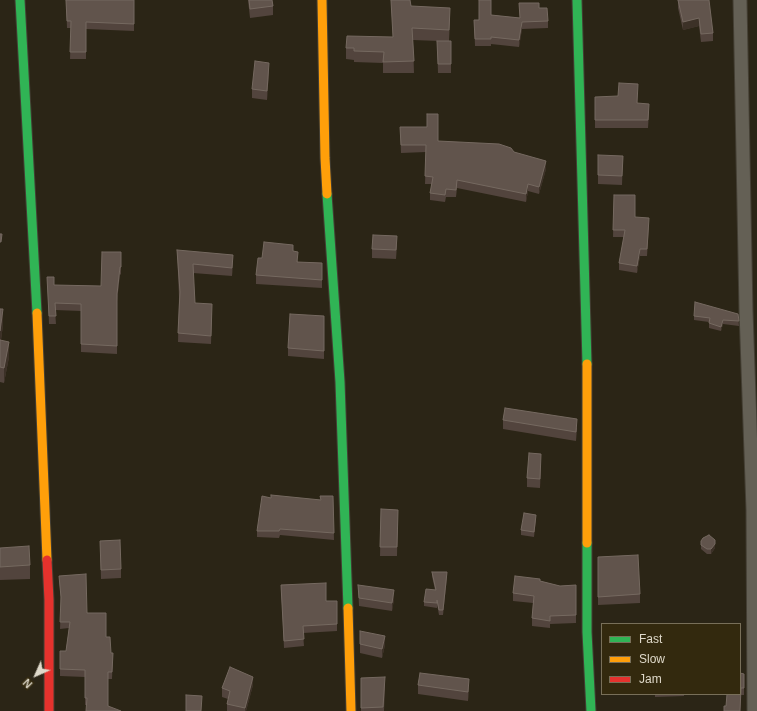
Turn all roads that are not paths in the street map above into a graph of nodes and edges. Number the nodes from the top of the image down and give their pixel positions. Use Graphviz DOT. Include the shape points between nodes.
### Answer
graph roads {
  1 [pos="20,0"];
  2 [pos="322,0"];
  3 [pos="577,0"];
  4 [pos="740,0"];
  5 [pos="49,711"];
  6 [pos="351,711"];
  7 [pos="591,711"];
  8 [pos="754,711"];
  1 -- 5 [label="street" via="40,367 49,600"];
  2 -- 6 [label="street" via="325,158 340,382"];
  3 -- 7 [label="street" via="588,392 587,632"];
  4 -- 8 [label="street"];
}
